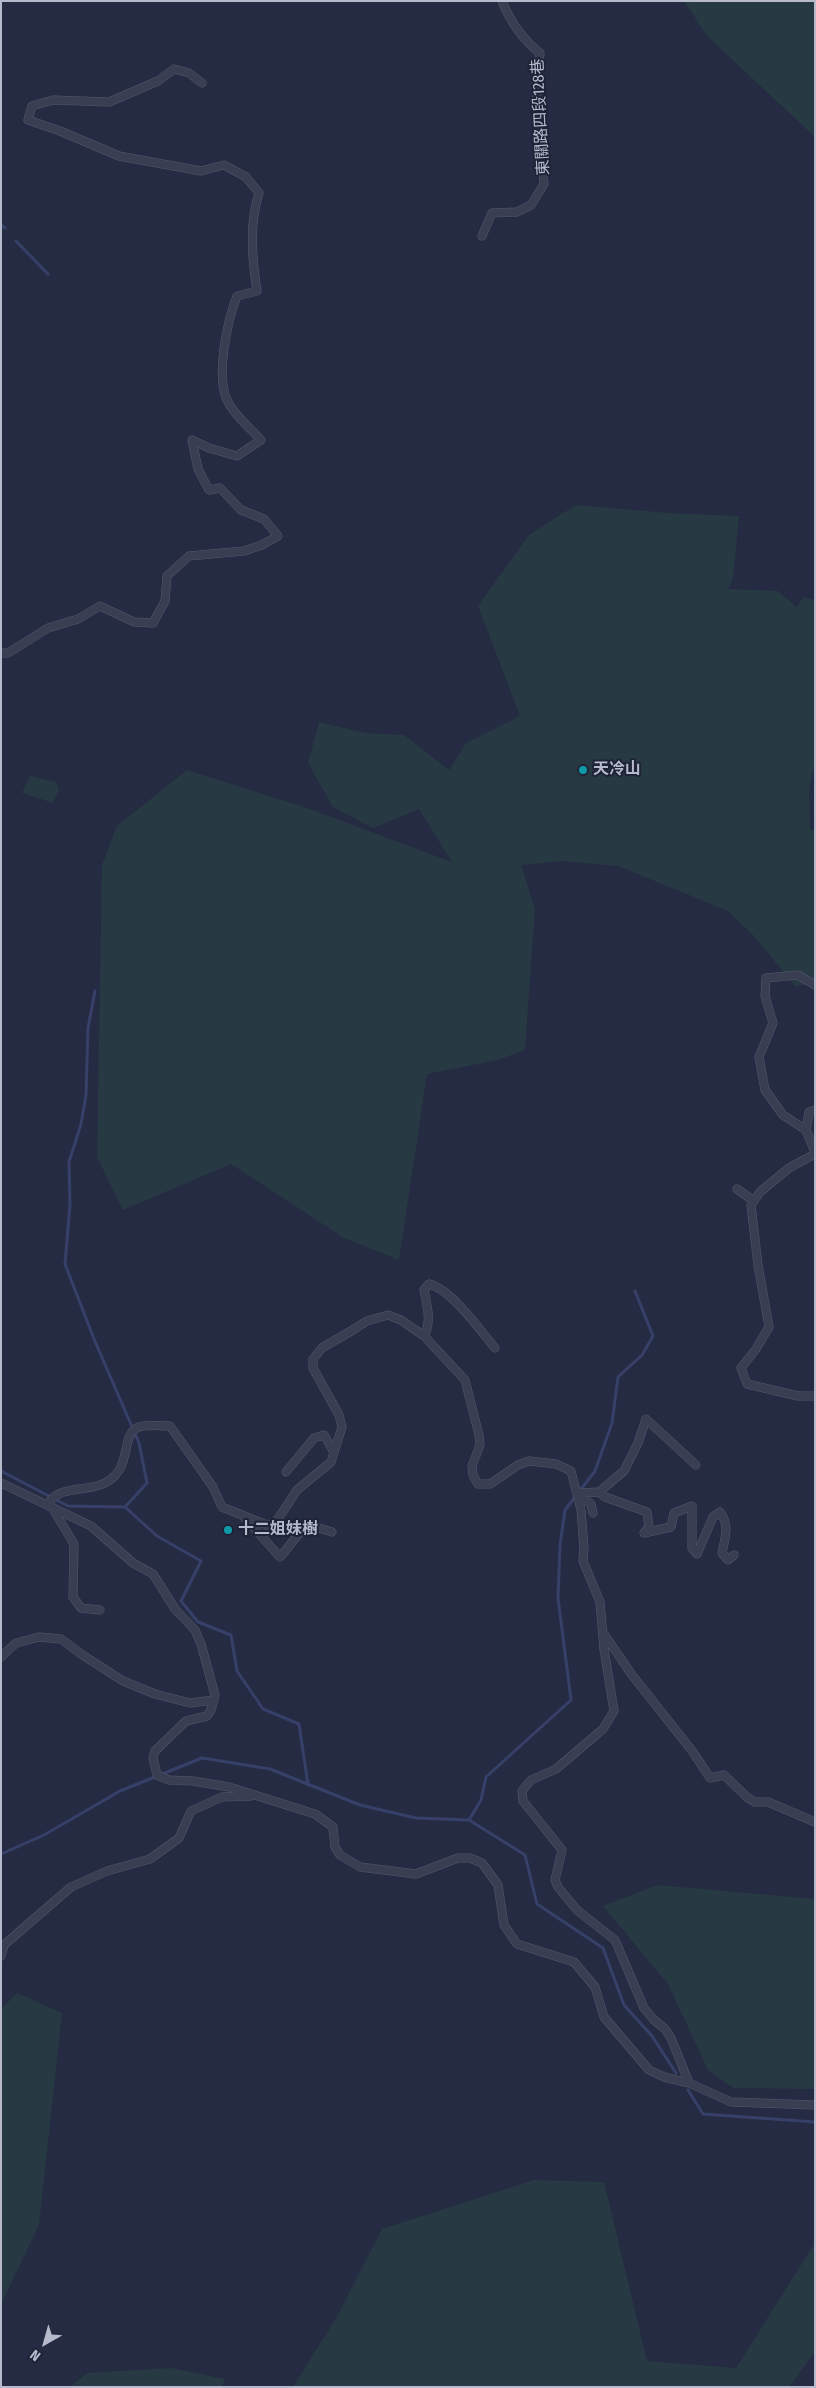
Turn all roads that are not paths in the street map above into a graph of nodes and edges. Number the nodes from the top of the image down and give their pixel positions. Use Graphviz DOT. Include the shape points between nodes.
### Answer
graph roads {
  1 [pos="502,1"];
  2 [pos="202,83"];
  3 [pos="482,236"];
  4 [pos="1,653"];
  5 [pos="815,986"];
  6 [pos="813,1110"];
  7 [pos="806,1130"];
  8 [pos="815,1153"];
  9 [pos="737,1189"];
  10 [pos="754,1201"];
  11 [pos="424,1336"];
  12 [pos="495,1348"];
  13 [pos="815,1396"];
  14 [pos="334,1452"];
  15 [pos="696,1465"];
  16 [pos="286,1472"];
  17 [pos="1,1483"];
  18 [pos="599,1492"];
  19 [pos="577,1493"];
  20 [pos="52,1509"];
  21 [pos="593,1514"];
  22 [pos="243,1516"];
  23 [pos="332,1532"];
  24 [pos="734,1555"];
  25 [pos="100,1610"];
  26 [pos="603,1632"];
  27 [pos="1,1657"];
  28 [pos="214,1700"];
  29 [pos="258,1796"];
  30 [pos="815,1822"];
  31 [pos="1,1956"];
  32 [pos="689,2083"];
  33 [pos="815,2105"];
  1 -- 3 [label="street, 東關路四段128巷" via="523,40 540,54 536,84 544,184 531,205 517,212 492,213"];
  2 -- 4 [label="street" via="189,73 174,70 158,81 109,102 53,100 32,106 28,120 119,156 200,171 224,165 246,177 259,193 255,206 252,258 257,291 237,296 231,311 221,383 228,403 262,440 236,456 192,440 198,469 209,490 220,488 241,510 264,518 278,536 244,551 189,556 167,576 164,601 153,623 134,622 100,606 78,619 48,628 8,653"];
  5 -- 7 [label="street" via="798,975 766,978 765,996 773,1023 759,1057 765,1090 783,1115"];
  6 -- 7 [label="street"];
  7 -- 8 [label="street"];
  8 -- 10 [label="street" via="789,1168"];
  9 -- 10 [label="street"];
  10 -- 13 [label="street" via="758,1266 769,1327 741,1368 747,1384 798,1396"];
  11 -- 12 [label="street" via="428,1329 424,1290 428,1284 453,1299"];
  11 -- 14 [label="street" via="388,1315 367,1321 322,1348 313,1359 314,1368 342,1427"];
  11 -- 19 [label="street" via="465,1380 479,1435 480,1445 472,1466 478,1484 490,1484 529,1461 566,1467 571,1471"];
  14 -- 16 [label="street" via="324,1435 314,1438"];
  14 -- 22 [label="street" via="330,1462 297,1490 276,1522 269,1526"];
  15 -- 18 [label="street" via="646,1419 624,1470"];
  17 -- 20 [label="street"];
  18 -- 19 [label="street"];
  18 -- 24 [label="street" via="647,1512 649,1527 644,1533 670,1527 674,1513 692,1506 692,1548 697,1554 713,1517 720,1512 725,1519 726,1532 722,1553 728,1560"];
  19 -- 21 [label="street" via="591,1504"];
  19 -- 26 [label="street" via="583,1561 600,1602"];
  20 -- 22 [label="street" via="49,1502 55,1494 105,1483 116,1474 126,1455 128,1438 134,1430 141,1426 170,1426 213,1487 222,1507"];
  20 -- 25 [label="street" via="74,1544 73,1597 81,1608"];
  20 -- 28 [label="street" via="91,1526 133,1563 153,1574 175,1610 195,1630"];
  22 -- 23 [label="street" via="280,1557 301,1529 309,1525"];
  26 -- 30 [label="street" via="710,1778 724,1775 755,1802 768,1802"];
  26 -- 32 [label="street" via="614,1711 603,1729 567,1759 531,1780 522,1791 523,1801 562,1850 555,1880 558,1887 577,1910 615,1940 644,2008 671,2038"];
  27 -- 28 [label="street" via="16,1643 39,1637 61,1639 123,1681 155,1694 190,1703"];
  28 -- 29 [label="street" via="207,1716 186,1721 155,1751 156,1775 229,1787"];
  29 -- 31 [label="street" via="222,1797 190,1811 179,1838 150,1859 107,1871 71,1887 4,1945"];
  29 -- 32 [label="street" via="315,1814 333,1828 335,1847 340,1855 360,1867 416,1874 458,1858 482,1863 498,1885 504,1925 517,1944 574,1962 595,1987 604,2017 649,2070"];
  32 -- 33 [label="street" via="731,2102"];
}
